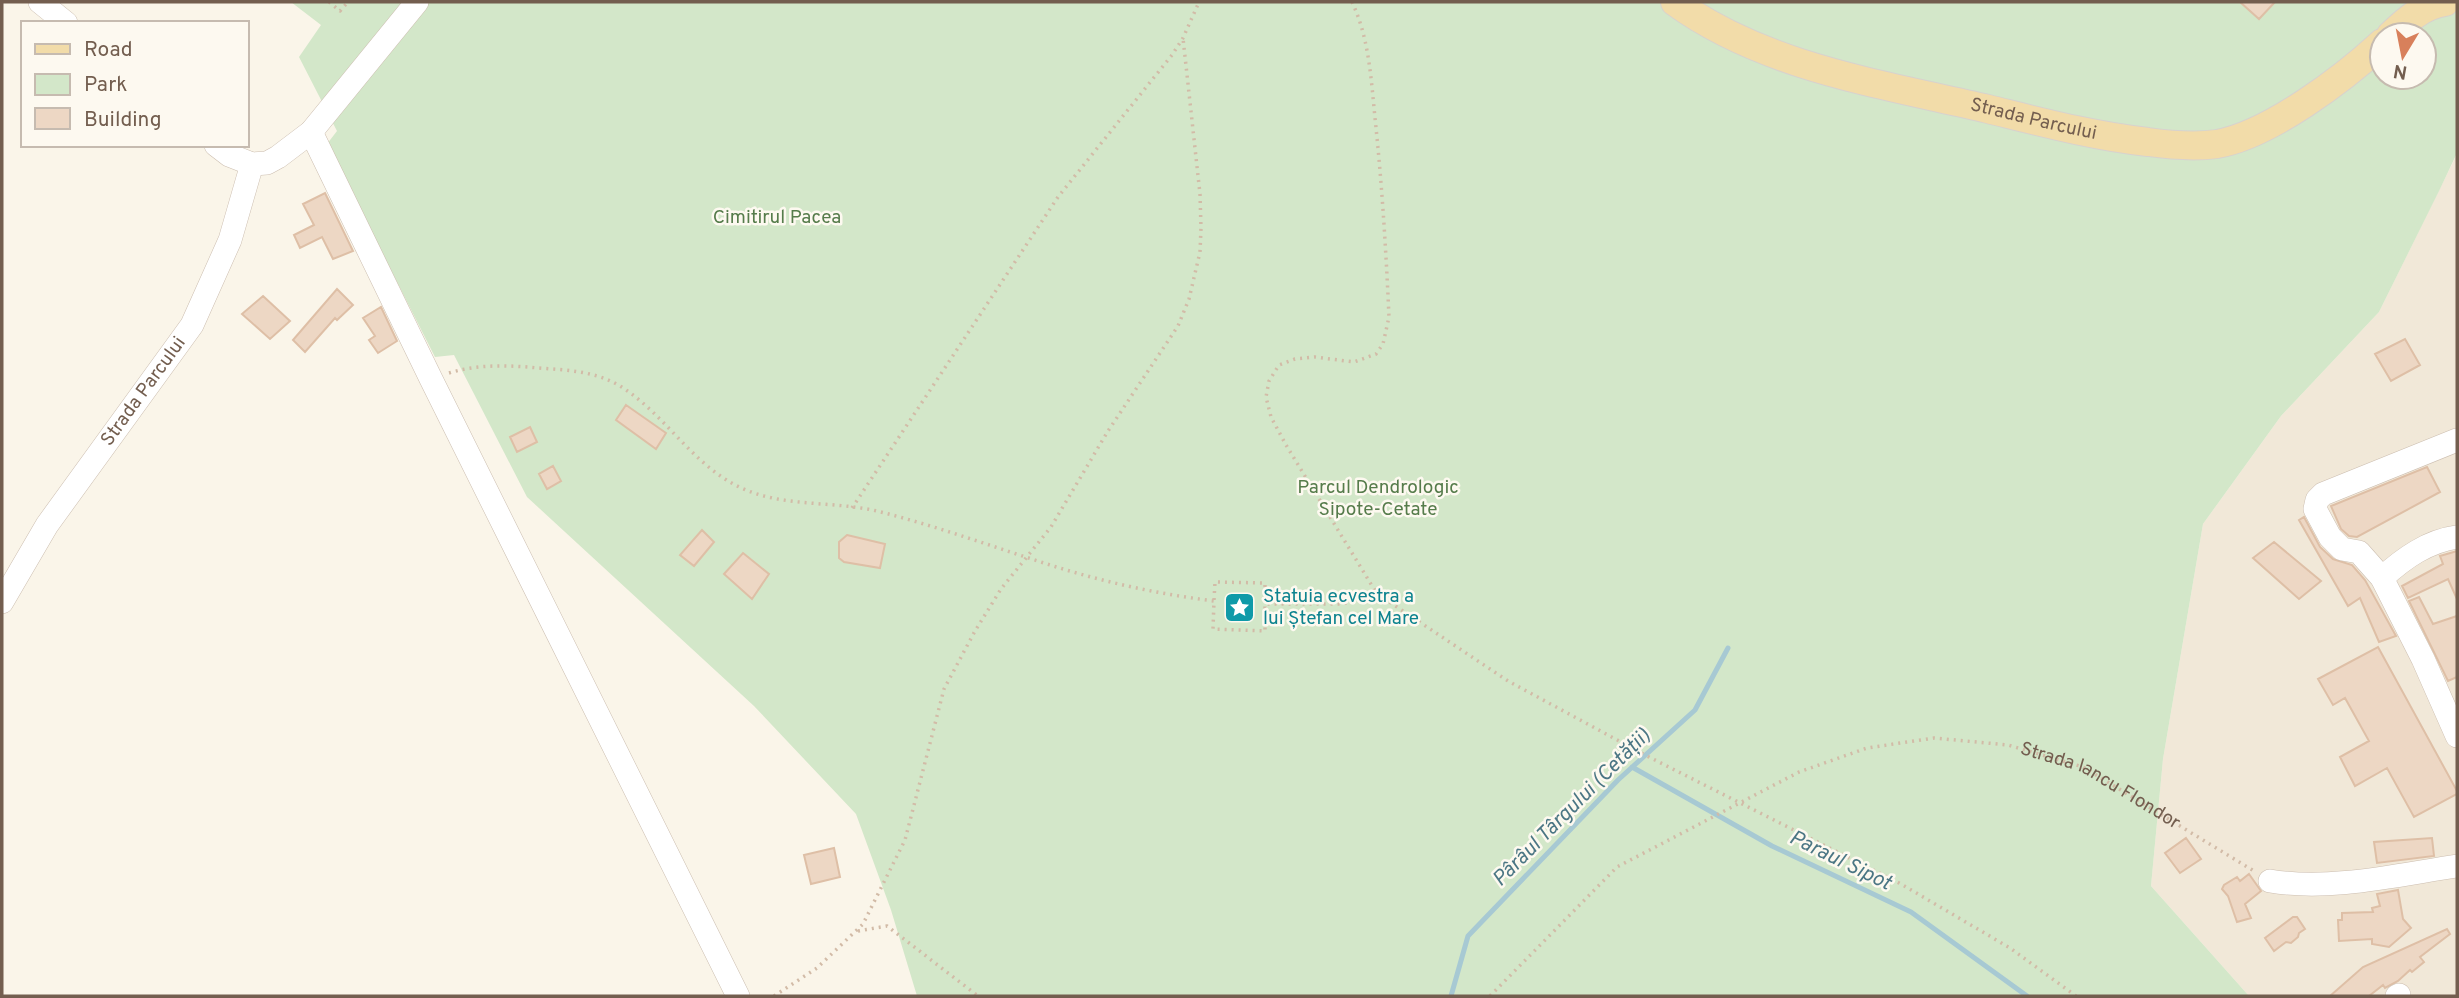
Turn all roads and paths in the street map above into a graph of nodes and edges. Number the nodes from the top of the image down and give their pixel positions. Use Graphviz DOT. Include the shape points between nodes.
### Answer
graph roads {
  1 [pos="40,2"];
  2 [pos="329,2"];
  3 [pos="348,2"];
  4 [pos="417,2"];
  5 [pos="1199,2"];
  6 [pos="1352,2"];
  7 [pos="1675,2"];
  8 [pos="2431,4"];
  9 [pos="63,21"];
  10 [pos="2406,21"];
  11 [pos="1183,38"];
  12 [pos="2368,56"];
  13 [pos="311,132"];
  14 [pos="219,147"];
  15 [pos="252,164"];
  16 [pos="431,379"];
  17 [pos="2457,440"];
  18 [pos="852,508"];
  19 [pos="2457,537"];
  20 [pos="1026,557"];
  21 [pos="2382,578"];
  22 [pos="1382,597"];
  23 [pos="1214,601"];
  24 [pos="2,602"];
  25 [pos="1265,604"];
  26 [pos="2457,736"];
  27 [pos="1739,804"];
  28 [pos="2457,866"];
  29 [pos="2270,881"];
  30 [pos="856,931"];
  31 [pos="738,996"];
  32 [pos="774,996"];
  33 [pos="978,996"];
  34 [pos="1490,996"];
  35 [pos="2076,996"];
  1 -- 9 [label="street"];
  2 -- 3 [label="path" via="340,11"];
  4 -- 13 [label="street"];
  5 -- 11 [label="path"];
  6 -- 22 [label="path" via="1366,43 1378,148 1390,317 1387,333 1376,354 1354,362 1315,357 1279,365 1266,397 1286,445"];
  7 -- 12 [label="main road, Strada Parcului" via="1721,31 1787,58 2094,135 2162,144 2217,144 2243,136 2316,95"];
  8 -- 10 [label="main road"];
  11 -- 18 [label="path" via="1058,197"];
  11 -- 20 [label="path" via="1201,216 1200,252 1189,299 1178,326 1108,431 1068,502"];
  13 -- 15 [label="street" via="267,163"];
  13 -- 16 [label="street"];
  14 -- 15 [label="street"];
  15 -- 24 [label="street, Strada Parcului" via="230,240 192,325 47,525"];
  16 -- 18 [label="path" via="486,366 581,371 619,386 648,407 724,480 774,498"];
  16 -- 31 [label="street"];
  17 -- 21 [label="street" via="2317,500 2315,509 2330,537 2342,549 2359,552"];
  18 -- 20 [label="path" via="874,510"];
  19 -- 21 [label="street" via="2412,554"];
  20 -- 23 [label="path" via="1167,595"];
  20 -- 30 [label="path" via="981,621 944,689 905,840"];
  21 -- 26 [label="street"];
  22 -- 25 [label="path" via="1341,604"];
  22 -- 27 [label="path" via="1508,681"];
  23 -- 25 [label="path" via="1215,582 1265,583"];
  23 -- 25 [label="path" via="1213,629 1265,631"];
  27 -- 29 [label="path, Strada Iancu Flondor" via="1799,772 1867,748 1934,738 2008,745 2083,767"];
  27 -- 34 [label="path, Strada Iancu Flondor" via="1618,867"];
  27 -- 35 [label="path" via="1977,928"];
  28 -- 29 [label="street" via="2364,880 2297,885"];
  30 -- 32 [label="path" via="817,968"];
  30 -- 33 [label="path" via="887,926"];
}
